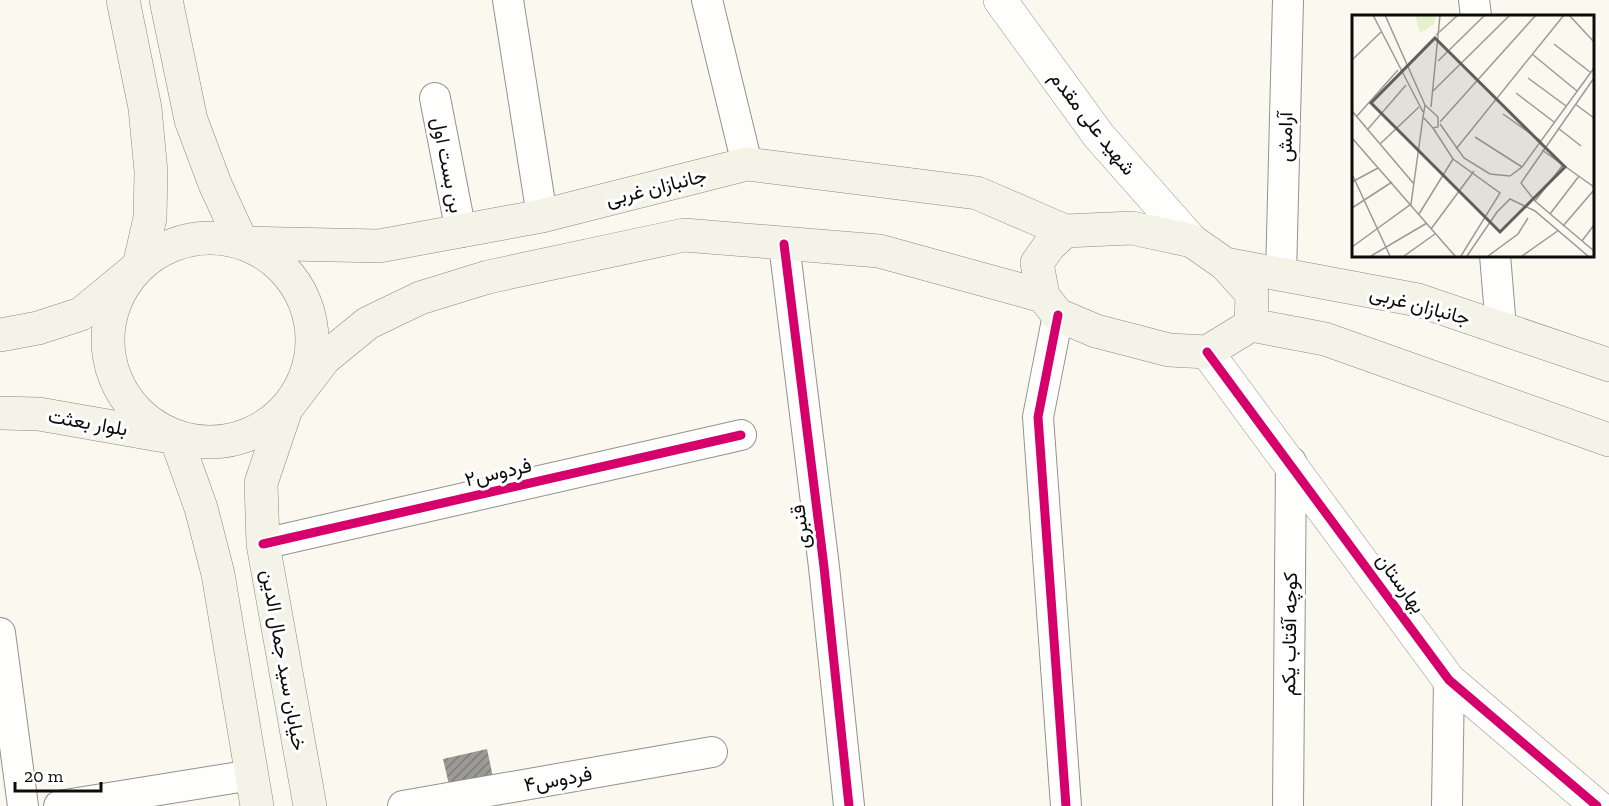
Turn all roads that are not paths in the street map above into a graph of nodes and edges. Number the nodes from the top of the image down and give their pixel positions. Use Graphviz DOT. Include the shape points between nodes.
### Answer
graph roads {
  1 [pos="123,0"];
  2 [pos="166,0"];
  3 [pos="508,0"];
  4 [pos="707,0"];
  5 [pos="1000,0"];
  6 [pos="1288,0"];
  7 [pos="1474,0"];
  8 [pos="1476,15"];
  9 [pos="435,98"];
  10 [pos="747,165"];
  11 [pos="542,216"];
  12 [pos="1065,231"];
  13 [pos="460,232"];
  14 [pos="1192,241"];
  15 [pos="242,243"];
  16 [pos="784,244"];
  17 [pos="1495,256"];
  18 [pos="1225,264"];
  19 [pos="139,267"];
  20 [pos="1281,274"];
  21 [pos="1051,305"];
  22 [pos="1251,325"];
  23 [pos="1501,328"];
  24 [pos="0,335"];
  25 [pos="1208,352"];
  26 [pos="1609,365"];
  27 [pos="286,410"];
  28 [pos="0,412"];
  29 [pos="741,435"];
  30 [pos="176,438"];
  31 [pos="1609,440"];
  32 [pos="1291,462"];
  33 [pos="263,544"];
  34 [pos="0,633"];
  35 [pos="1449,680"];
  36 [pos="712,752"];
  37 [pos="254,791"];
  38 [pos="23,806"];
  39 [pos="59,806"];
  40 [pos="310,806"];
  41 [pos="403,806"];
  42 [pos="849,806"];
  43 [pos="1066,806"];
  44 [pos="1288,806"];
  45 [pos="1447,806"];
  46 [pos="1597,806"];
  1 -- 19 [label="main road" via="145,108 152,172 150,218"];
  2 -- 15 [label="main road" via="191,120"];
  3 -- 11 [label="street"];
  4 -- 10 [label="street"];
  5 -- 14 [label="street, شهید علی مقدم" via="1099,136"];
  6 -- 20 [label="street, آرامش"];
  7 -- 8 [label="street"];
  9 -- 13 [label="street, بن بست اول"];
  10 -- 11 [label="main road, جانبازان غربی"];
  10 -- 12 [label="main road, جانبازان غربی" via="977,193"];
  11 -- 13 [label="main road, جانبازان غربی"];
  12 -- 14 [label="main road" via="1132,228"];
  12 -- 21 [label="main road" via="1038,263"];
  13 -- 15 [label="main road, جانبازان غربی" via="379,246"];
  14 -- 18 [label="main road"];
  15 -- 19 [label="main road" via="214,237 187,240 161,250"];
  15 -- 27 [label="main road" via="272,258 288,274 309,314 313,347 304,381"];
  16 -- 21 [label="main road" via="879,251"];
  16 -- 27 [label="main road" via="684,235 488,277 420,298 368,323 325,358"];
  16 -- 42 [label="street, قنبری"];
  17 -- 23 [label="street"];
  18 -- 20 [label="main road, جانبازان غربی"];
  18 -- 22 [label="main road" via="1252,294"];
  19 -- 24 [label="main road" via="81,314"];
  19 -- 30 [label="main road" via="118,295 108,328 109,363 122,395 145,421"];
  20 -- 23 [label="main road, جانبازان غربی" via="1418,300"];
  21 -- 25 [label="main road" via="1096,331 1169,350"];
  21 -- 43 [label="street" via="1038,417"];
  22 -- 25 [label="main road"];
  22 -- 31 [label="main road" via="1325,339"];
  23 -- 26 [label="main road, جانبازان غربی"];
  25 -- 32 [label="street, بهارستان"];
  27 -- 30 [label="main road" via="263,429 235,440 205,443"];
  27 -- 33 [label="main road, خیابان سید جمال الدین" via="261,483"];
  28 -- 30 [label="main road, بلوار بعثت" via="39,414"];
  29 -- 33 [label="street, فردوس۲"];
  30 -- 37 [label="main road" via="201,508 218,574"];
  32 -- 35 [label="street, بهارستان"];
  32 -- 44 [label="street, کوچه آفتاب یکم"];
  33 -- 40 [label="main road, خیابان سید جمال الدین"];
  34 -- 38 [label="street"];
  35 -- 45 [label="street"];
  35 -- 46 [label="street, بهارستان"];
  36 -- 41 [label="street, فردوس۴"];
  37 -- 39 [label="street"];
}
